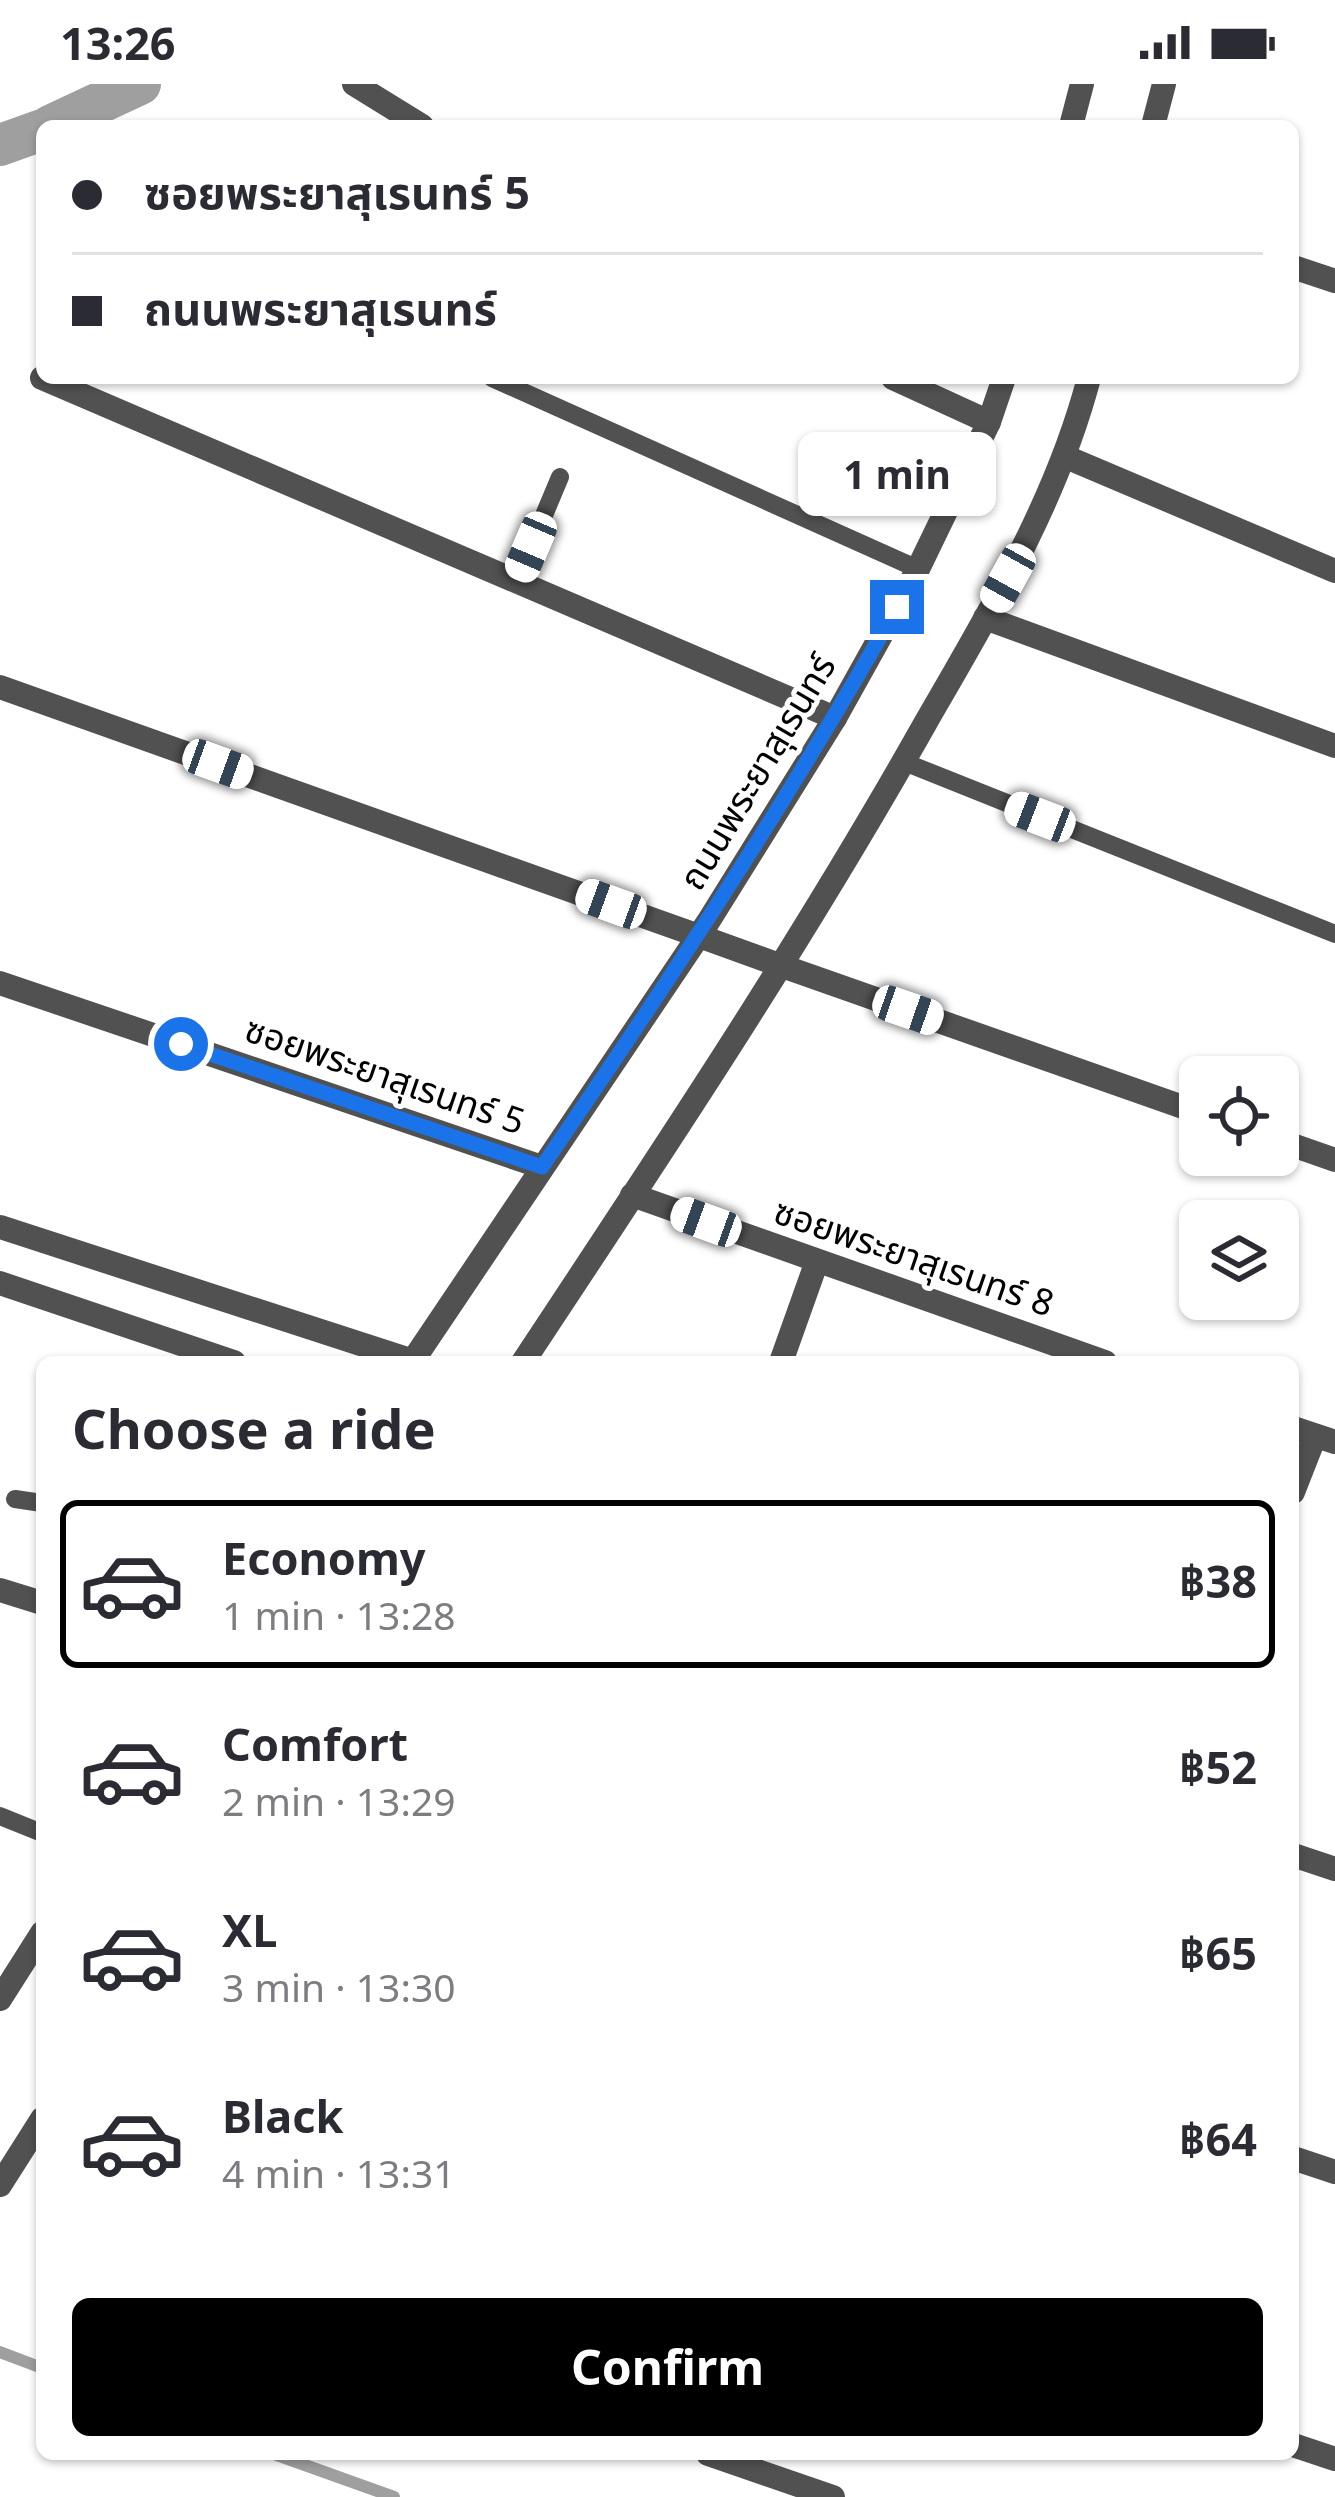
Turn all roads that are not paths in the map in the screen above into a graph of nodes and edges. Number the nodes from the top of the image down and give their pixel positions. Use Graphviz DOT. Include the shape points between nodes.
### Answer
graph roads {
  1 [pos="354,84"];
  2 [pos="1082,84"];
  3 [pos="1164,84"];
  4 [pos="412,120"];
  5 [pos="1073,120"];
  6 [pos="1155,120"];
  7 [pos="1299,269"];
  8 [pos="1335,280"];
  9 [pos="56,384"];
  10 [pos="504,384"];
  11 [pos="906,384"];
  12 [pos="1002,384"];
  13 [pos="1087,384"];
  14 [pos="988,422"];
  15 [pos="1066,457"];
  16 [pos="560,477"];
  17 [pos="918,569"];
  18 [pos="1335,571"];
  19 [pos="516,582"];
  20 [pos="986,618"];
  21 [pos="0,686"];
  22 [pos="835,718"];
  23 [pos="1335,746"];
  24 [pos="904,762"];
  25 [pos="1335,934"];
  26 [pos="699,936"];
  27 [pos="782,967"];
  28 [pos="0,983"];
  29 [pos="1179,1106"];
  30 [pos="1299,1147"];
  31 [pos="1335,1160"];
  32 [pos="542,1167"];
  33 [pos="632,1195"];
  34 [pos="0,1227"];
  35 [pos="817,1262"];
  36 [pos="0,1283"];
  37 [pos="1044,1352"];
  38 [pos="216,1356"];
  39 [pos="394,1356"];
  40 [pos="416,1356"];
  41 [pos="527,1356"];
  42 [pos="783,1356"];
  43 [pos="1314,1435"];
  44 [pos="1299,1476"];
  45 [pos="15,1499"];
  46 [pos="36,1502"];
  47 [pos="0,1591"];
  48 [pos="36,1602"];
  49 [pos="0,1816"];
  50 [pos="36,1831"];
  51 [pos="1299,1857"];
  52 [pos="1335,1869"];
  53 [pos="36,1943"];
  54 [pos="0,1999"];
  55 [pos="36,2128"];
  56 [pos="1299,2160"];
  57 [pos="1335,2172"];
  58 [pos="0,2185"];
  59 [pos="1299,2447"];
  60 [pos="1335,2459"];
  61 [pos="725,2460"];
  62 [pos="833,2497"];
  1 -- 4 [label="street"];
  2 -- 5 [label="street"];
  3 -- 6 [label="street"];
  7 -- 8 [label="street"];
  9 -- 19 [label="street"];
  10 -- 17 [label="lane"];
  11 -- 14 [label="street"];
  12 -- 14 [label="street, ถนนพระยาสุเรนทร์"];
  13 -- 15 [label="street"];
  14 -- 17 [label="street, ถนนพระยาสุเรนทร์"];
  15 -- 18 [label="street"];
  15 -- 20 [label="street"];
  16 -- 19 [label="lane"];
  17 -- 22 [label="street, ถนนพระยาสุเรนทร์"];
  19 -- 22 [label="street"];
  20 -- 23 [label="street"];
  20 -- 24 [label="street"];
  21 -- 26 [label="street"];
  22 -- 26 [label="street, ถนนพระยาสุเรนทร์"];
  24 -- 25 [label="lane"];
  24 -- 27 [label="street"];
  26 -- 27 [label="street"];
  26 -- 32 [label="street, ถนนพระยาสุเรนทร์"];
  27 -- 29 [label="street"];
  27 -- 33 [label="street"];
  28 -- 32 [label="street, ซอยพระยาสุเรนทร์ 5"];
  30 -- 31 [label="street"];
  32 -- 40 [label="street, ถนนพระยาสุเรนทร์"];
  33 -- 35 [label="street, ซอยพระยาสุเรนทร์ 8"];
  33 -- 41 [label="street"];
  34 -- 39 [label="street"];
  35 -- 37 [label="street, ซอยพระยาสุเรนทร์ 8"];
  35 -- 42 [label="street"];
  36 -- 38 [label="street"];
  43 -- 44 [label="street"];
  45 -- 46 [label="lane"];
  47 -- 48 [label="street"];
  49 -- 50 [label="lane"];
  51 -- 52 [label="street"];
  53 -- 54 [label="street"];
  55 -- 58 [label="street"];
  56 -- 57 [label="street"];
  59 -- 60 [label="street"];
  61 -- 62 [label="street"];
}
